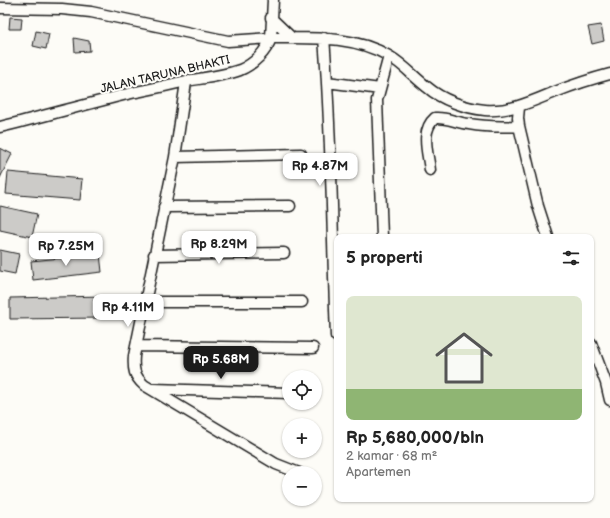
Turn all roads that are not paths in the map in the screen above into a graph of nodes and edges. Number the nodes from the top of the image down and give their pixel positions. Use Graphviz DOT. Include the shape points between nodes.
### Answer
graph roads {
  1 [pos="273,0"];
  2 [pos="0,8"];
  3 [pos="271,18"];
  4 [pos="271,38"];
  5 [pos="292,38"];
  6 [pos="324,38"];
  7 [pos="389,56"];
  8 [pos="610,74"];
  9 [pos="186,82"];
  10 [pos="328,82"];
  11 [pos="380,89"];
  12 [pos="519,107"];
  13 [pos="0,126"];
  14 [pos="519,126"];
  15 [pos="301,154"];
  16 [pos="174,157"];
  17 [pos="430,170"];
  18 [pos="290,206"];
  19 [pos="164,207"];
  20 [pos="382,234"];
  21 [pos="547,234"];
  22 [pos="284,253"];
  23 [pos="154,255"];
  24 [pos="334,288"];
  25 [pos="144,302"];
  26 [pos="302,302"];
  27 [pos="136,346"];
  28 [pos="313,348"];
  29 [pos="594,351"];
  30 [pos="152,388"];
  31 [pos="282,393"];
  32 [pos="610,400"];
  33 [pos="282,466"];
  1 -- 3 [label="street"];
  2 -- 4 [label="street" via="55,8 91,12 228,41"];
  3 -- 4 [label="street"];
  3 -- 5 [label="street"];
  4 -- 5 [label="street"];
  4 -- 9 [label="street, JALAN TARUNA BHAKTI" via="261,55 240,70"];
  5 -- 6 [label="street"];
  6 -- 7 [label="street" via="368,46"];
  6 -- 10 [label="street"];
  7 -- 11 [label="street"];
  7 -- 12 [label="street" via="428,88 454,103 486,110"];
  8 -- 12 [label="street"];
  9 -- 13 [label="street, JALAN TARUNA BHAKTI"];
  9 -- 16 [label="street"];
  10 -- 11 [label="street"];
  10 -- 24 [label="street"];
  11 -- 20 [label="street" via="376,100"];
  12 -- 14 [label="street"];
  14 -- 17 [label="street" via="495,127 435,118 430,122 426,133"];
  14 -- 21 [label="street"];
  15 -- 16 [label="street"];
  16 -- 19 [label="street"];
  18 -- 19 [label="street"];
  19 -- 23 [label="street"];
  22 -- 23 [label="street"];
  23 -- 25 [label="street"];
  25 -- 26 [label="street"];
  25 -- 27 [label="street"];
  27 -- 28 [label="street"];
  27 -- 30 [label="street" via="134,373 140,381"];
  29 -- 32 [label="street"];
  30 -- 31 [label="street"];
  30 -- 33 [label="street"];
}
